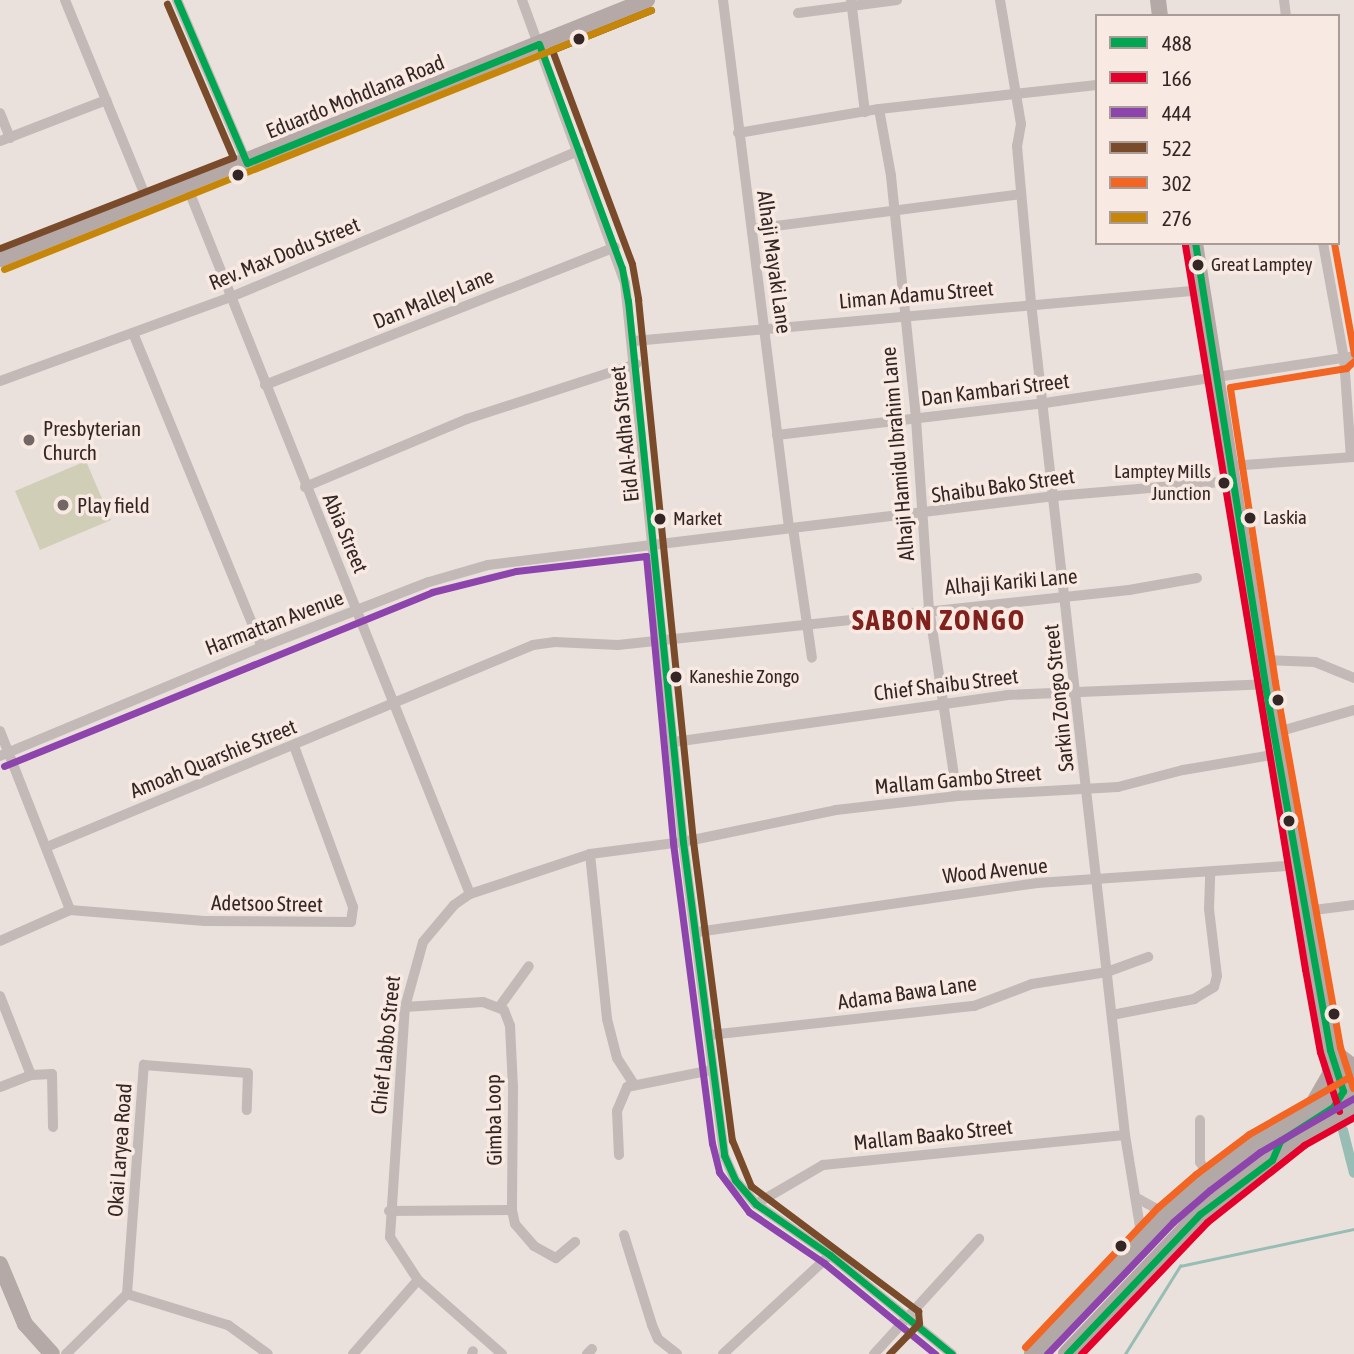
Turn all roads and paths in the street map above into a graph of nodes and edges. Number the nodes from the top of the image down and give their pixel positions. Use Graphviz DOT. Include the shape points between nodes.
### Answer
graph roads {
  1 [pos="65,0"];
  2 [pos="522,0"];
  3 [pos="647,0"];
  4 [pos="723,0"];
  5 [pos="898,0"];
  6 [pos="1000,0"];
  7 [pos="181,1"];
  8 [pos="852,3"];
  9 [pos="798,13"];
  10 [pos="539,44"];
  11 [pos="1095,85"];
  12 [pos="1015,94"];
  13 [pos="106,100"];
  14 [pos="879,109"];
  15 [pos="865,112"];
  16 [pos="0,113"];
  17 [pos="738,133"];
  18 [pos="5,139"];
  19 [pos="579,151"];
  20 [pos="247,163"];
  21 [pos="187,186"];
  22 [pos="1020,194"];
  23 [pos="148,202"];
  24 [pos="893,209"];
  25 [pos="752,229"];
  26 [pos="1195,245"];
  27 [pos="1323,245"];
  28 [pos="615,247"];
  29 [pos="0,259"];
  30 [pos="1203,290"];
  31 [pos="231,297"];
  32 [pos="1031,303"];
  33 [pos="903,314"];
  34 [pos="765,327"];
  35 [pos="133,333"];
  36 [pos="634,341"];
  37 [pos="1349,357"];
  38 [pos="636,364"];
  39 [pos="1217,378"];
  40 [pos="0,381"];
  41 [pos="265,385"];
  42 [pos="1045,403"];
  43 [pos="916,419"];
  44 [pos="777,435"];
  45 [pos="1352,457"];
  46 [pos="1231,473"];
  47 [pos="305,487"];
  48 [pos="1055,496"];
  49 [pos="923,516"];
  50 [pos="791,528"];
  51 [pos="655,544"];
  52 [pos="1197,578"];
  53 [pos="1066,594"];
  54 [pos="929,608"];
  55 [pos="358,610"];
  56 [pos="805,623"];
  57 [pos="662,639"];
  58 [pos="262,648"];
  59 [pos="812,658"];
  60 [pos="1261,660"];
  61 [pos="1354,678"];
  62 [pos="1265,684"];
  63 [pos="1076,691"];
  64 [pos="946,702"];
  65 [pos="392,707"];
  66 [pos="1354,710"];
  67 [pos="0,731"];
  68 [pos="1274,733"];
  69 [pos="674,742"];
  70 [pos="293,746"];
  71 [pos="5,754"];
  72 [pos="1278,754"];
  73 [pos="1088,787"];
  74 [pos="957,796"];
  75 [pos="683,842"];
  76 [pos="49,846"];
  77 [pos="590,854"];
  78 [pos="1300,865"];
  79 [pos="1210,872"];
  80 [pos="1098,880"];
  81 [pos="470,894"];
  82 [pos="1354,905"];
  83 [pos="71,910"];
  84 [pos="1306,911"];
  85 [pos="697,932"];
  86 [pos="0,941"];
  87 [pos="1148,957"];
  88 [pos="529,966"];
  89 [pos="1107,972"];
  90 [pos="0,996"];
  91 [pos="499,1006"];
  92 [pos="405,1007"];
  93 [pos="1112,1015"];
  94 [pos="710,1035"];
  95 [pos="1331,1049"];
  96 [pos="1354,1069"];
  97 [pos="712,1070"];
  98 [pos="31,1075"];
  99 [pos="633,1083"];
  100 [pos="0,1087"];
  101 [pos="1351,1102"];
  102 [pos="247,1110"];
  103 [pos="1308,1111"];
  104 [pos="1200,1120"];
  105 [pos="53,1127"];
  106 [pos="1125,1135"];
  107 [pos="619,1155"];
  108 [pos="1210,1177"];
  109 [pos="1137,1198"];
  110 [pos="756,1204"];
  111 [pos="512,1210"];
  112 [pos="389,1211"];
  113 [pos="1166,1214"];
  114 [pos="624,1235"];
  115 [pos="1142,1239"];
  116 [pos="979,1240"];
  117 [pos="575,1242"];
  118 [pos="830,1255"];
  119 [pos="0,1264"];
  120 [pos="418,1280"];
  121 [pos="127,1294"];
  122 [pos="910,1317"];
  123 [pos="52,1354"];
  124 [pos="66,1354"];
  125 [pos="268,1354"];
  126 [pos="353,1354"];
  127 [pos="502,1354"];
  128 [pos="677,1354"];
  129 [pos="723,1354"];
  130 [pos="874,1354"];
  131 [pos="952,1354"];
  132 [pos="1033,1354"];
  133 [pos="1067,1354"];
  1 -- 13 [label="street"];
  2 -- 10 [label="street, Eid Al-Adha Street"];
  3 -- 10 [label="main road, Eduardo Mohdlana Road"];
  4 -- 17 [label="street, Alhaji Mayaki Lane"];
  5 -- 8 [label="street"];
  6 -- 12 [label="street, Sarkin Zongo Street"];
  7 -- 20 [label="street"];
  8 -- 9 [label="street"];
  8 -- 15 [label="street"];
  10 -- 19 [label="street, Eid Al-Adha Street"];
  10 -- 20 [label="main road, Eduardo Mohdlana Road"];
  11 -- 12 [label="street"];
  12 -- 14 [label="street"];
  12 -- 22 [label="street, Sarkin Zongo Street" via="1021,130 1017,146"];
  13 -- 18 [label="street"];
  13 -- 23 [label="street"];
  14 -- 15 [label="street"];
  14 -- 24 [label="street, Alhaji Hamidu Ibrahim Lane"];
  15 -- 17 [label="street"];
  16 -- 18 [label="street"];
  17 -- 25 [label="street, Alhaji Mayaki Lane"];
  19 -- 28 [label="street, Eid Al-Adha Street"];
  19 -- 31 [label="street, Rev. Max Dodu Street"];
  20 -- 21 [label="main road, Eduardo Mohdlana Road"];
  21 -- 23 [label="main road, Eduardo Mohdlana Road"];
  21 -- 31 [label="street, Abia Street"];
  22 -- 24 [label="street"];
  22 -- 32 [label="street, Sarkin Zongo Street"];
  23 -- 29 [label="main road, Eduardo Mohdlana Road"];
  24 -- 25 [label="street"];
  24 -- 33 [label="street, Alhaji Hamidu Ibrahim Lane"];
  25 -- 34 [label="street, Alhaji Mayaki Lane"];
  26 -- 30 [label="main road"];
  27 -- 37 [label="street"];
  28 -- 36 [label="street, Eid Al-Adha Street"];
  28 -- 41 [label="street, Dan Malley Lane"];
  30 -- 32 [label="street, Liman Adamu Street"];
  30 -- 39 [label="main road"];
  31 -- 35 [label="street, Rev. Max Dodu Street"];
  31 -- 41 [label="street, Abia Street"];
  32 -- 33 [label="street, Liman Adamu Street"];
  32 -- 42 [label="street, Sarkin Zongo Street"];
  33 -- 34 [label="street, Liman Adamu Street"];
  33 -- 43 [label="street, Alhaji Hamidu Ibrahim Lane"];
  34 -- 36 [label="street, Liman Adamu Street"];
  34 -- 44 [label="street, Alhaji Mayaki Lane"];
  35 -- 40 [label="street, Rev. Max Dodu Street"];
  35 -- 58 [label="street"];
  36 -- 38 [label="street, Eid Al-Adha Street"];
  37 -- 39 [label="street, Dan Kambari Street"];
  37 -- 45 [label="street"];
  38 -- 47 [label="street" via="467,419"];
  38 -- 51 [label="street, Eid Al-Adha Street"];
  39 -- 42 [label="street, Dan Kambari Street"];
  39 -- 46 [label="main road"];
  41 -- 47 [label="street, Abia Street"];
  42 -- 43 [label="street, Dan Kambari Street"];
  42 -- 48 [label="street, Sarkin Zongo Street"];
  43 -- 44 [label="street, Dan Kambari Street"];
  43 -- 49 [label="street, Alhaji Hamidu Ibrahim Lane"];
  44 -- 50 [label="street, Alhaji Mayaki Lane"];
  45 -- 46 [label="street, Shaibu Bako Street"];
  46 -- 48 [label="street, Shaibu Bako Street"];
  46 -- 60 [label="main road"];
  47 -- 55 [label="street, Abia Street"];
  48 -- 49 [label="street, Shaibu Bako Street"];
  48 -- 53 [label="street, Sarkin Zongo Street"];
  49 -- 50 [label="street, Shaibu Bako Street"];
  49 -- 54 [label="street, Alhaji Hamidu Ibrahim Lane"];
  50 -- 51 [label="street, Shaibu Bako Street"];
  50 -- 56 [label="street, Alhaji Mayaki Lane"];
  51 -- 55 [label="street, Harmattan Avenue" via="488,565"];
  51 -- 57 [label="street, Eid Al-Adha Street"];
  52 -- 53 [label="street, Alhaji Kariki Lane"];
  53 -- 54 [label="street, Alhaji Kariki Lane"];
  53 -- 63 [label="street, Sarkin Zongo Street"];
  54 -- 56 [label="street, Alhaji Kariki Lane"];
  54 -- 64 [label="street, Alhaji Hamidu Ibrahim Lane"];
  55 -- 58 [label="street, Harmattan Avenue"];
  55 -- 65 [label="street, Abia Street"];
  56 -- 57 [label="street, Alhaji Kariki Lane"];
  56 -- 59 [label="street, Alhaji Mayaki Lane"];
  57 -- 65 [label="street, Amoah Quarshie Street" via="601,646 533,645"];
  57 -- 69 [label="street, Eid Al-Adha Street"];
  58 -- 71 [label="street, Harmattan Avenue"];
  60 -- 61 [label="street" via="1315,662"];
  60 -- 62 [label="main road"];
  62 -- 63 [label="street, Chief Shaibu Street"];
  62 -- 68 [label="main road"];
  63 -- 64 [label="street, Chief Shaibu Street"];
  63 -- 73 [label="street, Sarkin Zongo Street"];
  64 -- 69 [label="street, Chief Shaibu Street"];
  64 -- 74 [label="street, Alhaji Hamidu Ibrahim Lane"];
  65 -- 70 [label="street, Amoah Quarshie Street"];
  65 -- 81 [label="street, Abia Street"];
  66 -- 68 [label="street"];
  67 -- 71 [label="street"];
  68 -- 72 [label="main road"];
  69 -- 75 [label="street, Eid Al-Adha Street"];
  70 -- 76 [label="street, Amoah Quarshie Street"];
  70 -- 83 [label="street, Adetsoo Street" via="354,907 351,922 205,921"];
  71 -- 76 [label="street"];
  72 -- 73 [label="street, Mallam Gambo Street" via="1118,787"];
  72 -- 78 [label="main road"];
  73 -- 74 [label="street, Mallam Gambo Street"];
  73 -- 80 [label="street, Sarkin Zongo Street"];
  74 -- 75 [label="street, Mallam Gambo Street" via="773,820"];
  75 -- 77 [label="street, Chief Labbo Street"];
  75 -- 85 [label="street, Eid Al-Adha Street"];
  76 -- 83 [label="street"];
  77 -- 81 [label="street, Chief Labbo Street"];
  77 -- 99 [label="street" via="607,1019 617,1058"];
  78 -- 79 [label="street, Wood Avenue"];
  78 -- 84 [label="main road"];
  79 -- 80 [label="street, Wood Avenue"];
  79 -- 93 [label="street" via="1214,987 1194,999"];
  80 -- 85 [label="street, Wood Avenue" via="943,895"];
  80 -- 89 [label="street, Sarkin Zongo Street"];
  81 -- 92 [label="street, Chief Labbo Street" via="454,905 422,942"];
  82 -- 84 [label="street"];
  83 -- 86 [label="street, Adetsoo Street"];
  84 -- 95 [label="main road"];
  85 -- 94 [label="street, Eid Al-Adha Street"];
  87 -- 89 [label="street, Adama Bawa Lane"];
  88 -- 91 [label="street"];
  89 -- 93 [label="street, Sarkin Zongo Street"];
  89 -- 94 [label="street, Adama Bawa Lane" via="1050,980 949,1010"];
  90 -- 98 [label="street"];
  91 -- 92 [label="street" via="483,1002"];
  91 -- 111 [label="street, Gimba Loop" via="510,1026"];
  92 -- 112 [label="street, Chief Labbo Street"];
  93 -- 106 [label="street, Sarkin Zongo Street"];
  94 -- 97 [label="street, Eid Al-Adha Street"];
  95 -- 96 [label="main road"];
  95 -- 101 [label="main road"];
  95 -- 103 [label="main road" via="1327,1087"];
  97 -- 99 [label="street"];
  97 -- 110 [label="street, Eid Al-Adha Street" via="724,1155 735,1180"];
  98 -- 100 [label="street"];
  98 -- 105 [label="street" via="52,1074"];
  99 -- 107 [label="street" via="617,1111"];
  101 -- 103 [label="main road"];
  101 -- 133 [label="main road" via="1298,1136 1200,1214"];
  102 -- 121 [label="street, Okai Laryea Road" via="248,1073 144,1065"];
  103 -- 108 [label="main road"];
  104 -- 108 [label="street" via="1200,1161"];
  106 -- 109 [label="street, Sarkin Zongo Street"];
  106 -- 110 [label="street, Mallam Baako Street" via="823,1165"];
  108 -- 113 [label="main road"];
  109 -- 113 [label="street"];
  109 -- 115 [label="street, Sarkin Zongo Street"];
  110 -- 118 [label="street, Eid Al-Adha Street"];
  111 -- 112 [label="street"];
  111 -- 117 [label="street" via="523,1234 548,1255 556,1258"];
  112 -- 120 [label="street, Chief Labbo Street" via="390,1237"];
  113 -- 115 [label="main road"];
  114 -- 128 [label="street" via="658,1339"];
  115 -- 132 [label="main road"];
  116 -- 122 [label="street"];
  118 -- 122 [label="street, Eid Al-Adha Street"];
  118 -- 129 [label="street"];
  119 -- 123 [label="main road" via="24,1324"];
  120 -- 126 [label="street"];
  120 -- 127 [label="street, Chief Labbo Street"];
  121 -- 124 [label="street"];
  121 -- 125 [label="street" via="228,1325"];
  122 -- 130 [label="street"];
  122 -- 131 [label="street, Eid Al-Adha Street"];
}
